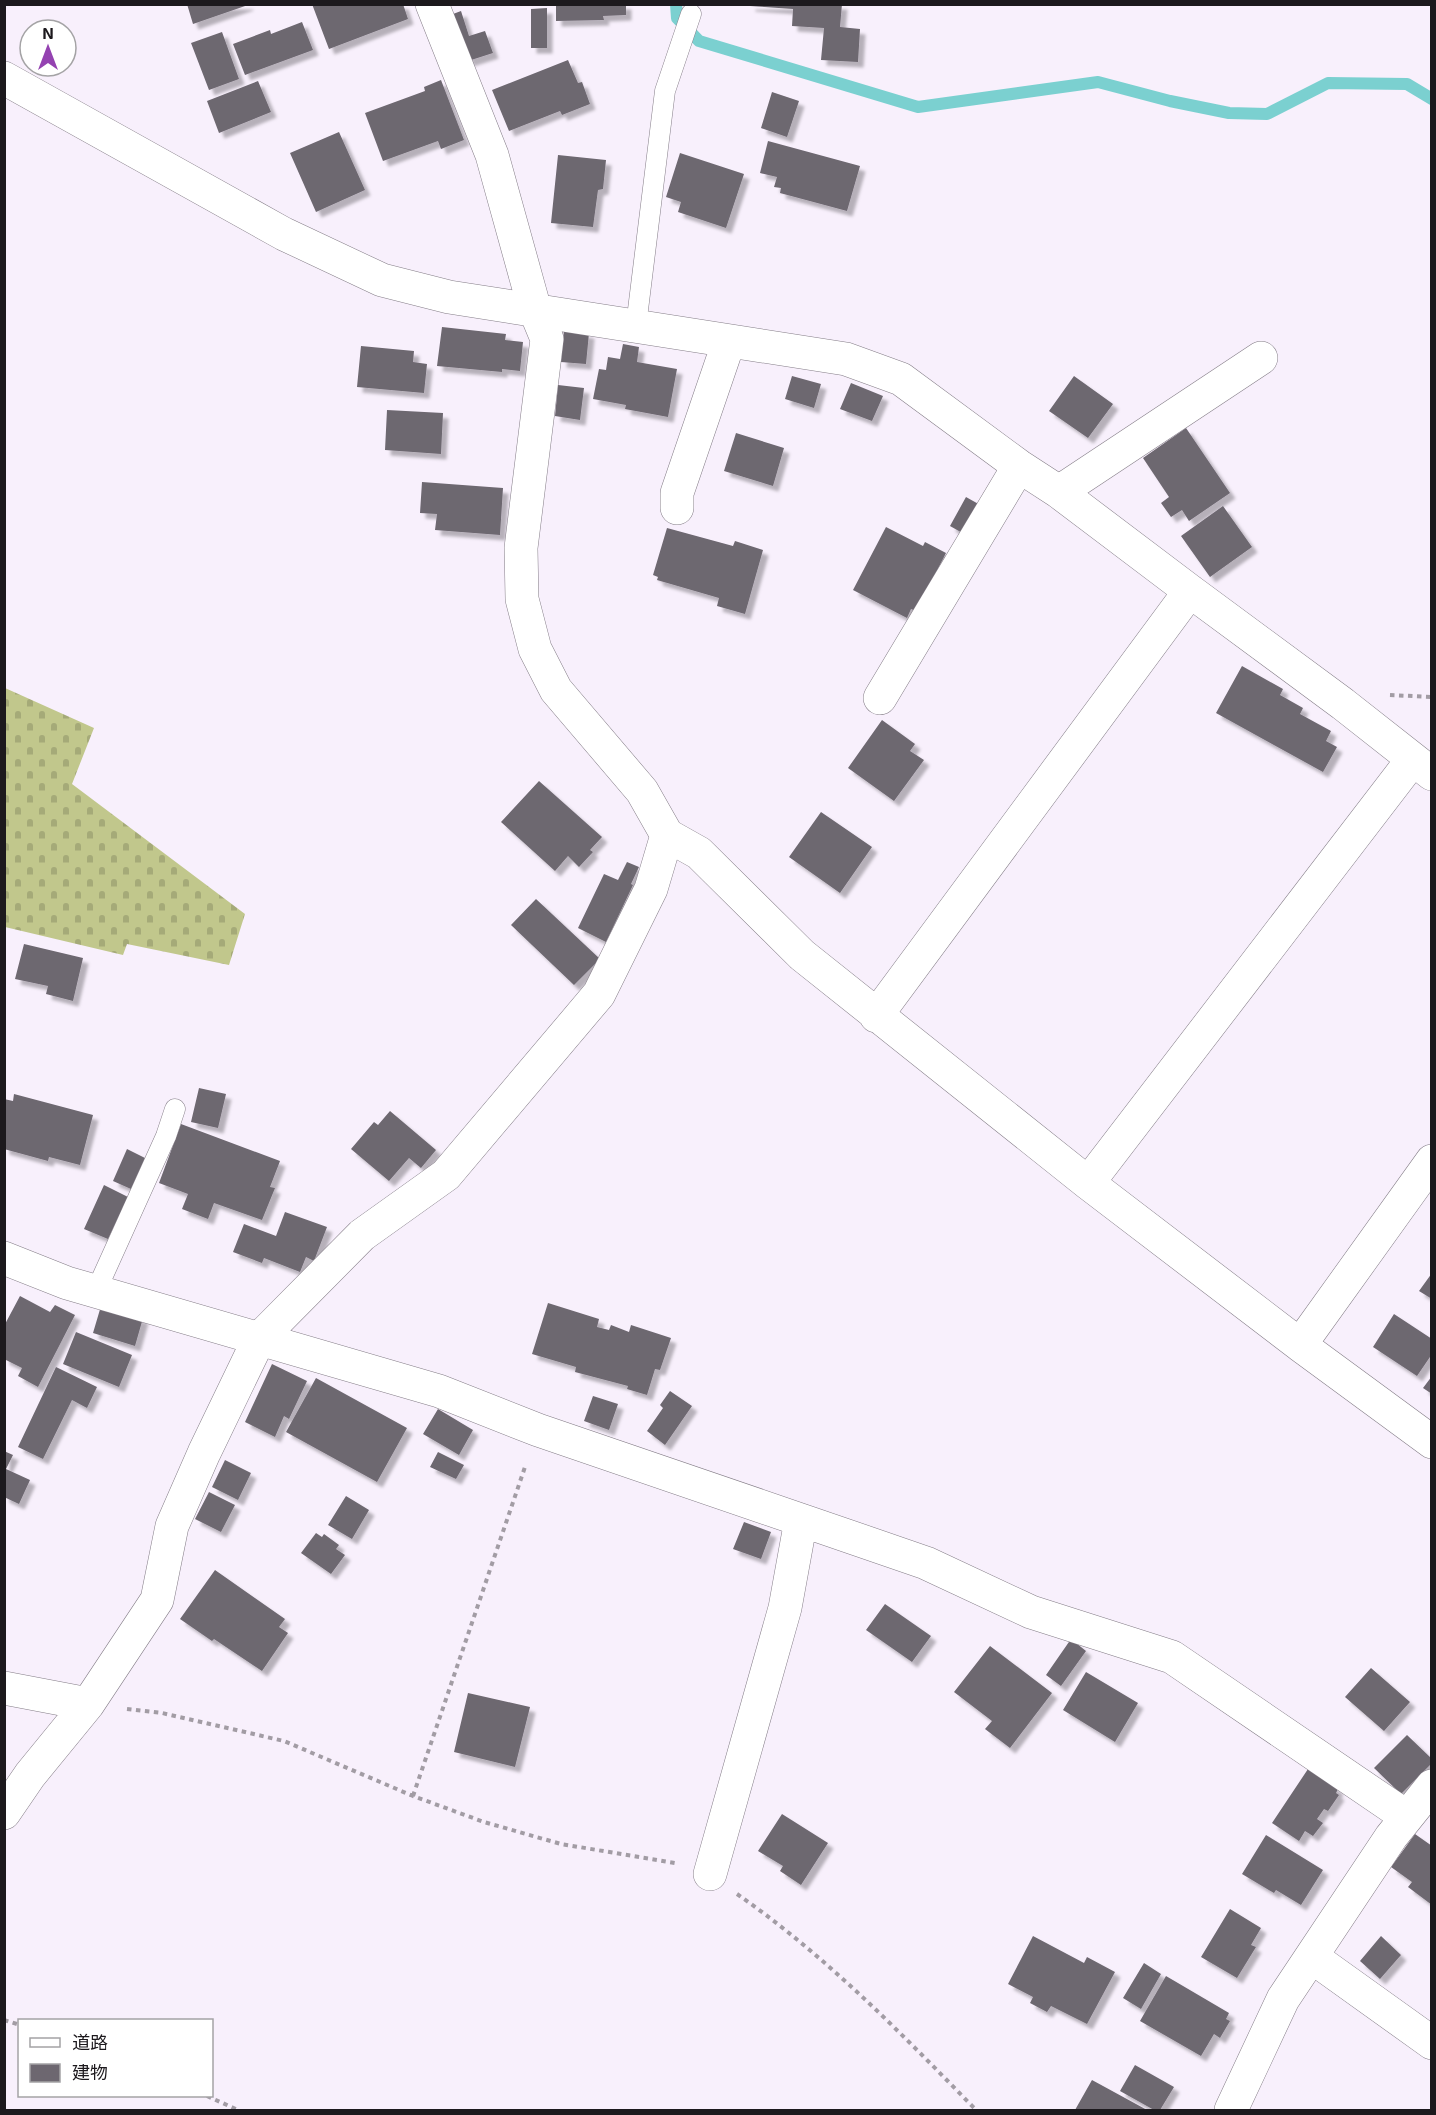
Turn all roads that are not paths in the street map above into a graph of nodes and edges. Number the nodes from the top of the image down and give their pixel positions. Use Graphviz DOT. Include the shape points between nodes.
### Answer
graph roads {
  1 [pos="432,4"];
  2 [pos="691,14"];
  3 [pos="4,78"];
  4 [pos="535,310"];
  5 [pos="636,326"];
  6 [pos="729,341"];
  7 [pos="1261,358"];
  8 [pos="1019,466"];
  9 [pos="1059,492"];
  10 [pos="677,508"];
  11 [pos="1190,591"];
  12 [pos="880,698"];
  13 [pos="1422,767"];
  14 [pos="668,835"];
  15 [pos="876,1016"];
  16 [pos="175,1109"];
  17 [pos="1431,1161"];
  18 [pos="1088,1183"];
  19 [pos="4,1258"];
  20 [pos="96,1291"];
  21 [pos="259,1338"];
  22 [pos="1300,1346"];
  23 [pos="1431,1442"];
  24 [pos="801,1520"];
  25 [pos="4,1688"];
  26 [pos="88,1704"];
  27 [pos="1431,1786"];
  28 [pos="4,1813"];
  29 [pos="1407,1817"];
  30 [pos="710,1874"];
  31 [pos="1312,1957"];
  32 [pos="1431,2043"];
  33 [pos="1232,2110"];
  1 -- 4 [label="street" via="492,155"];
  2 -- 5 [label="lane" via="665,91"];
  3 -- 4 [label="street" via="284,234 382,280 449,297"];
  4 -- 5 [label="street"];
  4 -- 14 [label="street" via="547,339 522,548 522,599 535,650 556,690 642,791"];
  5 -- 6 [label="street"];
  6 -- 8 [label="street" via="846,359 901,379"];
  6 -- 10 [label="street" via="677,493"];
  7 -- 9 [label="street"];
  8 -- 9 [label="street"];
  8 -- 12 [label="street"];
  9 -- 11 [label="street"];
  11 -- 13 [label="street"];
  11 -- 15 [label="street"];
  13 -- 18 [label="street"];
  14 -- 15 [label="street" via="699,853 802,955"];
  14 -- 21 [label="street" via="651,889 598,994 446,1175 362,1235"];
  15 -- 18 [label="street"];
  16 -- 20 [label="lane"];
  17 -- 22 [label="street"];
  18 -- 22 [label="street"];
  19 -- 20 [label="street"];
  20 -- 21 [label="street"];
  21 -- 24 [label="street" via="439,1391 538,1430"];
  21 -- 26 [label="street" via="172,1526 158,1600"];
  22 -- 23 [label="street"];
  24 -- 29 [label="street" via="926,1563 1031,1612 1173,1657"];
  24 -- 30 [label="street" via="785,1608"];
  25 -- 26 [label="street"];
  26 -- 28 [label="street"];
  27 -- 29 [label="street"];
  29 -- 31 [label="street"];
  31 -- 32 [label="street"];
  31 -- 33 [label="street" via="1283,1999"];
}
